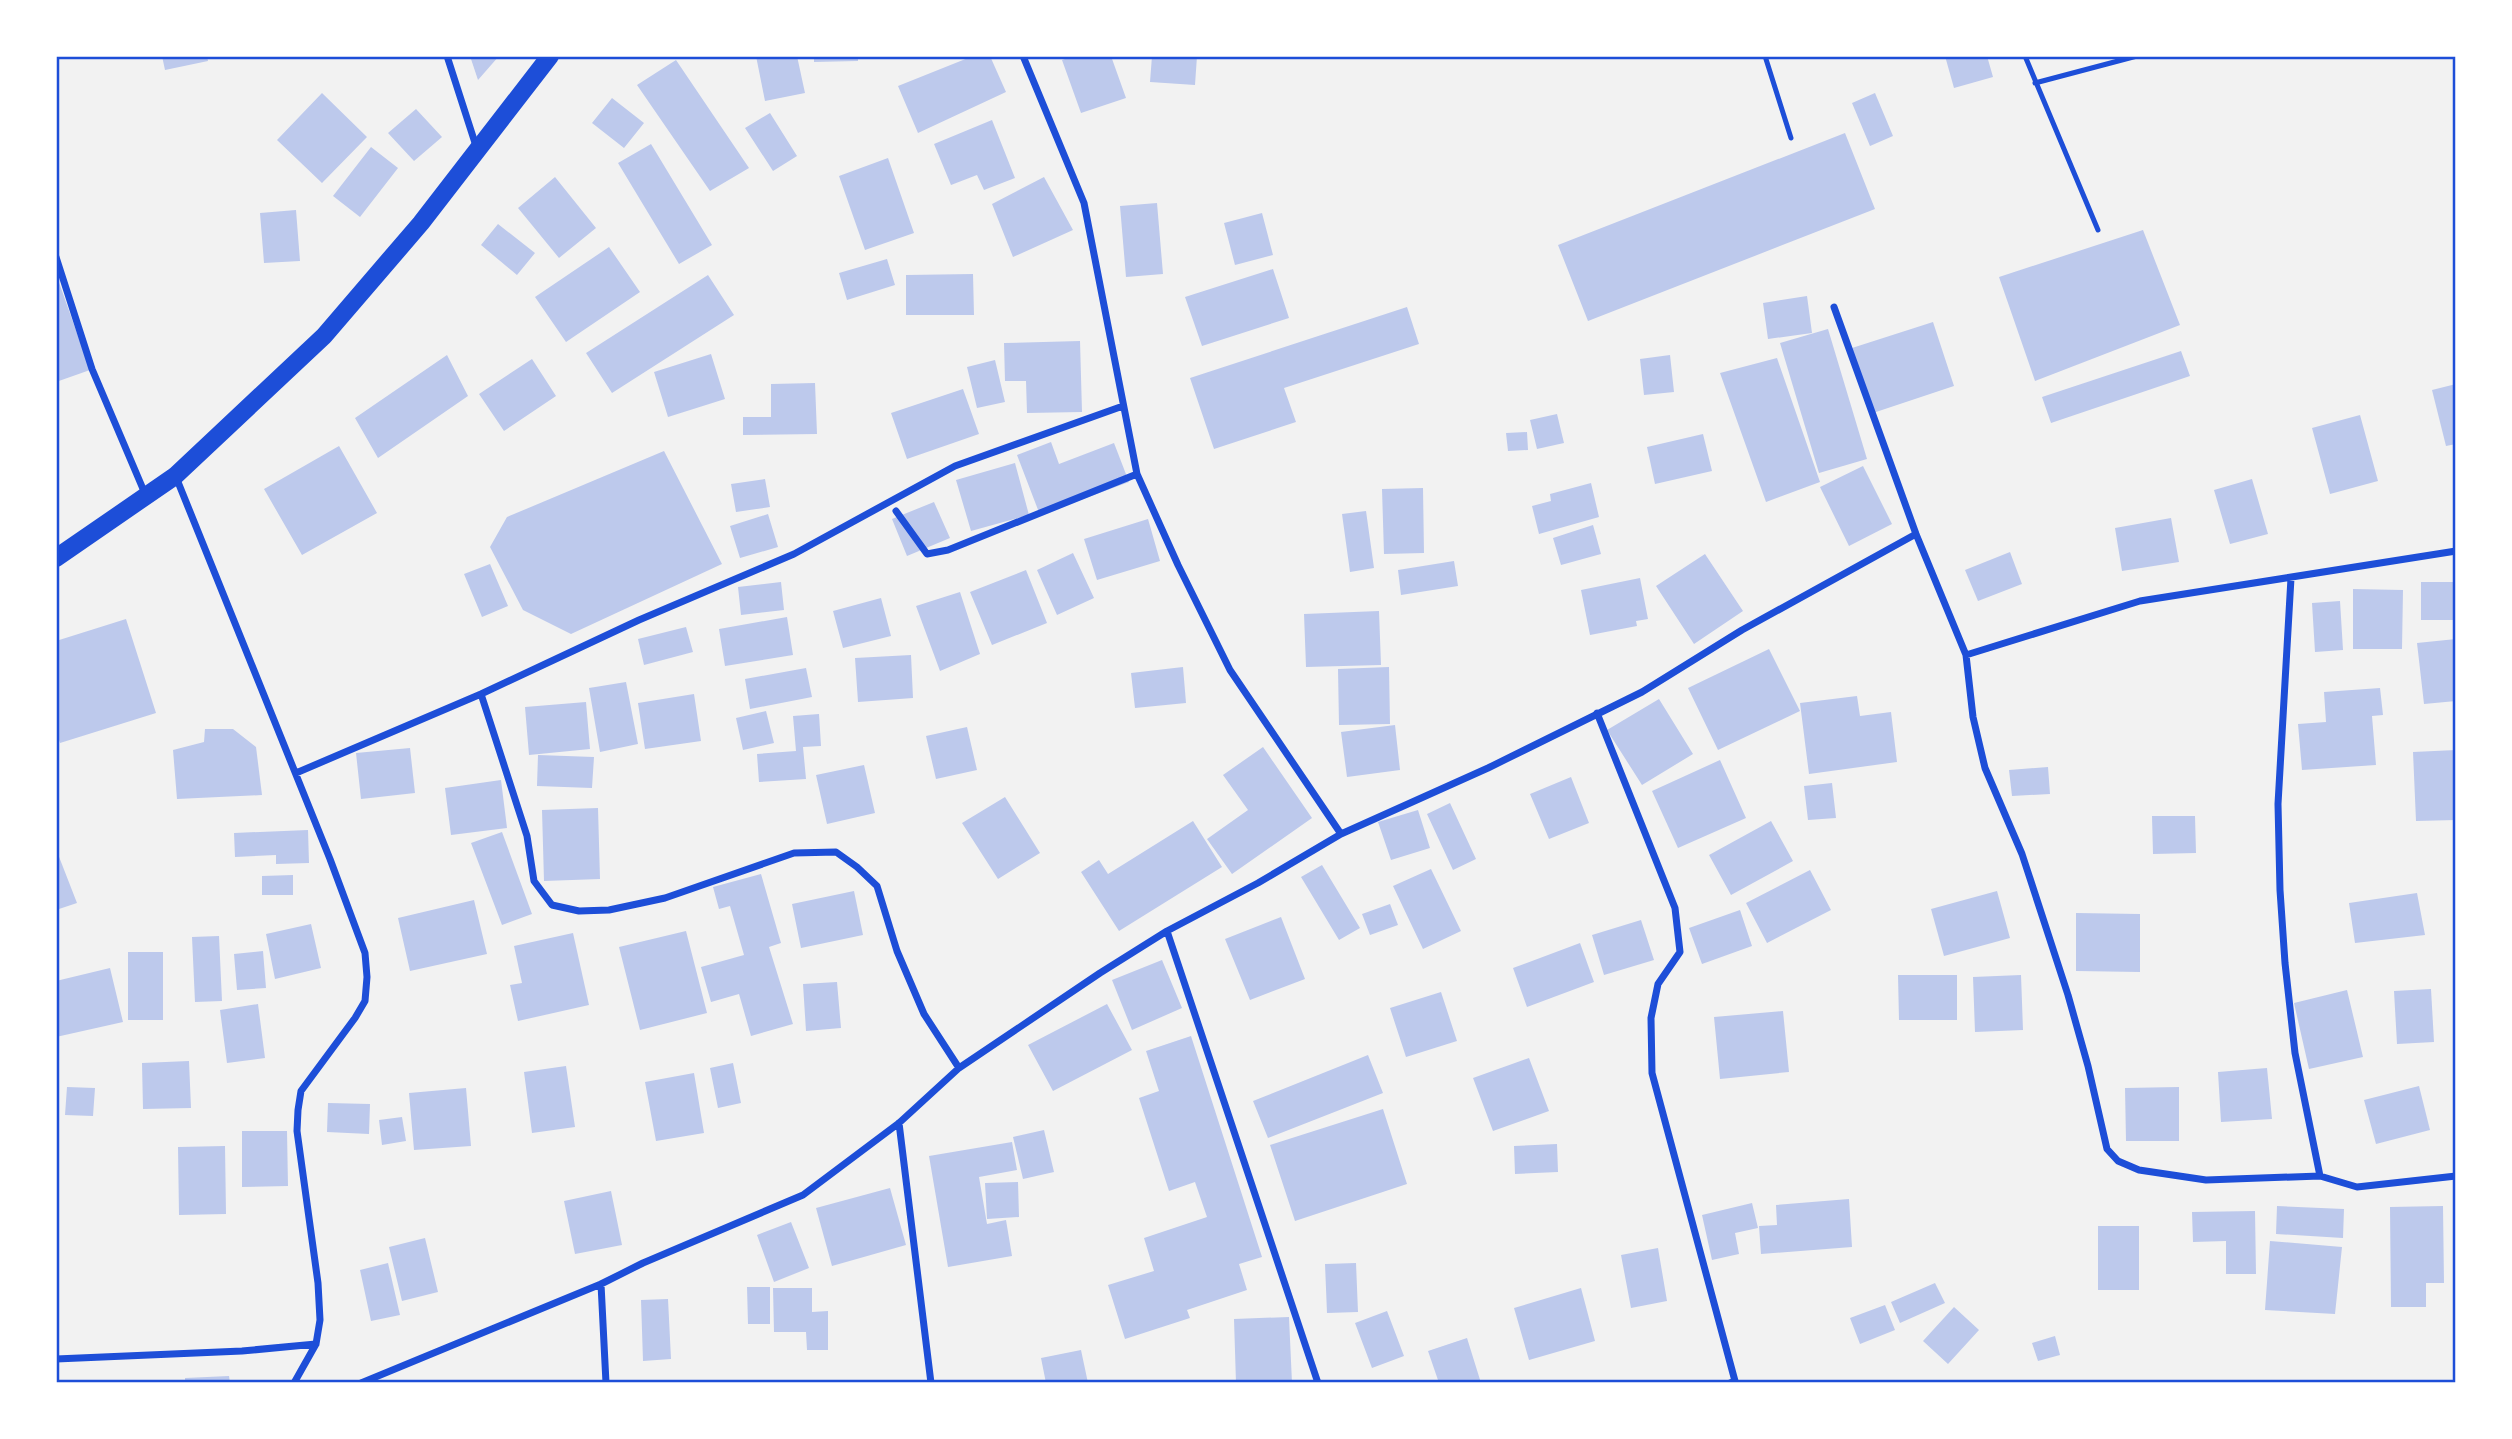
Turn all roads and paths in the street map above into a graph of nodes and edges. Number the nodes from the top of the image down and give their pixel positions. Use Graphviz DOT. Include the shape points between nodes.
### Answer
graph roads {
  1 [pos="447,56"];
  2 [pos="550,56"];
  3 [pos="1023,56"];
  4 [pos="1765,56"];
  5 [pos="2025,56"];
  6 [pos="2137,56"];
  7 [pos="2035,83"];
  8 [pos="1791,138"];
  9 [pos="478,150"];
  10 [pos="2098,230"];
  11 [pos="56,257"];
  12 [pos="1834,306"];
  13 [pos="1123,406"];
  14 [pos="1137,474"];
  15 [pos="175,476"];
  16 [pos="146,496"];
  17 [pos="896,511"];
  18 [pos="1916,534"];
  19 [pos="2456,551"];
  20 [pos="56,558"];
  21 [pos="2291,578"];
  22 [pos="1966,655"];
  23 [pos="481,694"];
  24 [pos="1597,713"];
  25 [pos="296,773"];
  26 [pos="1341,834"];
  27 [pos="1167,931"];
  28 [pos="959,1068"];
  29 [pos="899,1123"];
  30 [pos="2320,1176"];
  31 [pos="2456,1176"];
  32 [pos="601,1284"];
  33 [pos="316,1344"];
  34 [pos="56,1359"];
  35 [pos="1733,1382"];
  36 [pos="295,1383"];
  37 [pos="362,1383"];
  38 [pos="606,1383"];
  39 [pos="931,1383"];
  40 [pos="1318,1383"];
  1 -- 9 [label="street"];
  2 -- 9 [label="main road"];
  3 -- 13 [label="street" via="1084,203"];
  4 -- 8 [label="lane"];
  5 -- 7 [label="lane"];
  6 -- 7 [label="lane"];
  7 -- 10 [label="lane"];
  9 -- 15 [label="main road" via="324,336"];
  11 -- 16 [label="street" via="92,369"];
  12 -- 18 [label="street"];
  13 -- 14 [label="street"];
  13 -- 23 [label="street" via="955,466 794,554"];
  14 -- 17 [label="street" via="948,550 927,554"];
  14 -- 26 [label="street" via="1230,670"];
  15 -- 16 [label="main road"];
  15 -- 25 [label="street"];
  16 -- 20 [label="main road"];
  18 -- 22 [label="street"];
  18 -- 24 [label="street" via="1742,630 1642,692"];
  19 -- 21 [label="street"];
  21 -- 22 [label="street" via="2140,601"];
  21 -- 30 [label="street" via="2278,804 2280,890 2295,1053"];
  22 -- 30 [label="street" via="1985,768 2022,854 2068,995 2107,1149 2118,1161 2139,1170 2206,1180"];
  23 -- 25 [label="street"];
  23 -- 28 [label="street" via="527,836 534,881 552,905 579,911 609,910 665,898 794,853 836,852 877,886 897,951 924,1014"];
  24 -- 26 [label="street"];
  24 -- 35 [label="street" via="1675,908 1680,952 1658,984 1651,1018 1652,1073"];
  25 -- 33 [label="street" via="365,953 367,977 365,1001 302,1091 298,1110 319,1295"];
  26 -- 27 [label="street"];
  27 -- 28 [label="street"];
  27 -- 40 [label="street"];
  28 -- 29 [label="street"];
  29 -- 32 [label="street" via="803,1195"];
  29 -- 39 [label="street"];
  30 -- 31 [label="street" via="2357,1188"];
  32 -- 37 [label="street"];
  32 -- 38 [label="street"];
  33 -- 34 [label="street"];
  33 -- 36 [label="street"];
}
